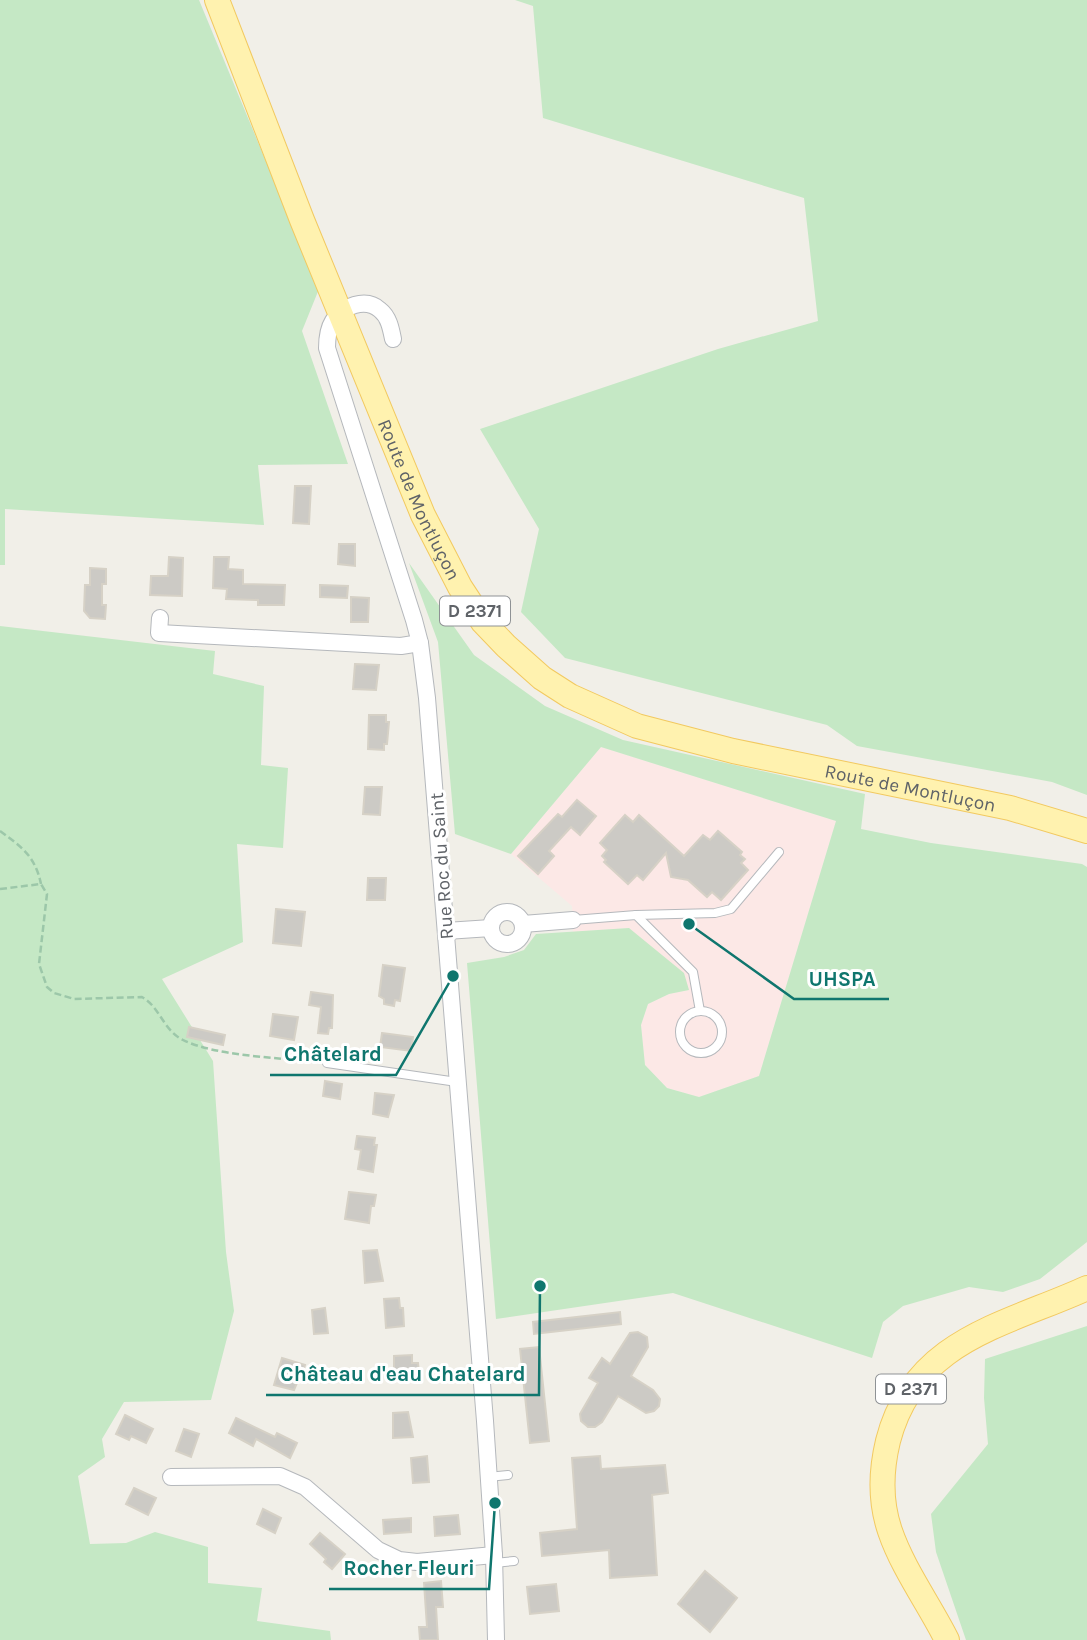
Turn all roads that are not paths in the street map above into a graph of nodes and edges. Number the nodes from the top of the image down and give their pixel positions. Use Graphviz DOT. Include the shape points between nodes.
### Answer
graph roads {
  1 [pos="218,0"];
  2 [pos="346,309"];
  3 [pos="393,340"];
  4 [pos="160,618"];
  5 [pos="420,642"];
  6 [pos="1087,820"];
  7 [pos="1087,831"];
  8 [pos="779,852"];
  9 [pos="636,915"];
  10 [pos="573,920"];
  11 [pos="523,924"];
  12 [pos="491,929"];
  13 [pos="446,932"];
  14 [pos="700,1011"];
  15 [pos="327,1063"];
  16 [pos="457,1082"];
  17 [pos="1087,1288"];
  18 [pos="1087,1298"];
  19 [pos="508,1475"];
  20 [pos="171,1476"];
  21 [pos="488,1476"];
  22 [pos="494,1559"];
  23 [pos="514,1561"];
  24 [pos="917,1583"];
  25 [pos="496,1640"];
  26 [pos="947,1640"];
  1 -- 2 [label="main road, Route de Montluçon / D 2371"];
  2 -- 3 [label="street" via="367,304 379,309"];
  2 -- 5 [label="street, Rue Roc du Saint" via="333,320 328,335 330,359"];
  2 -- 6 [label="main road, Route de Montluçon / D 2371" via="471,580 502,625 555,674 598,699 666,725 1024,802"];
  2 -- 7 [label="main road, Route de Montluçon / D 2371" via="408,483 449,568 483,622 542,678 599,711 656,732 1010,808"];
  4 -- 5 [label="street" via="159,633 401,646"];
  5 -- 13 [label="street, Rue Roc du Saint"];
  8 -- 9 [label="lane" via="731,909"];
  9 -- 10 [label="lane"];
  9 -- 14 [label="lane" via="693,972"];
  10 -- 11 [label="street"];
  11 -- 12 [label="street" via="518,915 508,911 498,914"];
  11 -- 12 [label="street" via="519,939 509,944 495,938"];
  12 -- 13 [label="street"];
  13 -- 16 [label="street, Rue Roc du Saint"];
  14 -- 14 [label="lane" via="713,1015 721,1032 716,1045 705,1052 686,1046 680,1034 683,1021"];
  15 -- 16 [label="lane"];
  16 -- 21 [label="street, Rue Roc du Saint"];
  17 -- 24 [label="main road, D 2371" via="963,1341 925,1372 905,1398 888,1440 883,1485 892,1536"];
  18 -- 24 [label="main road, D 2371" via="969,1349 936,1375 916,1400 897,1444 892,1488 899,1531"];
  19 -- 21 [label="lane"];
  20 -- 22 [label="street" via="280,1476 305,1487 378,1550 399,1560"];
  21 -- 22 [label="street, Rue Roc du Saint"];
  22 -- 23 [label="lane"];
  22 -- 25 [label="street, Rue Roc du Saint"];
  24 -- 26 [label="main road, D 2371"];
}
